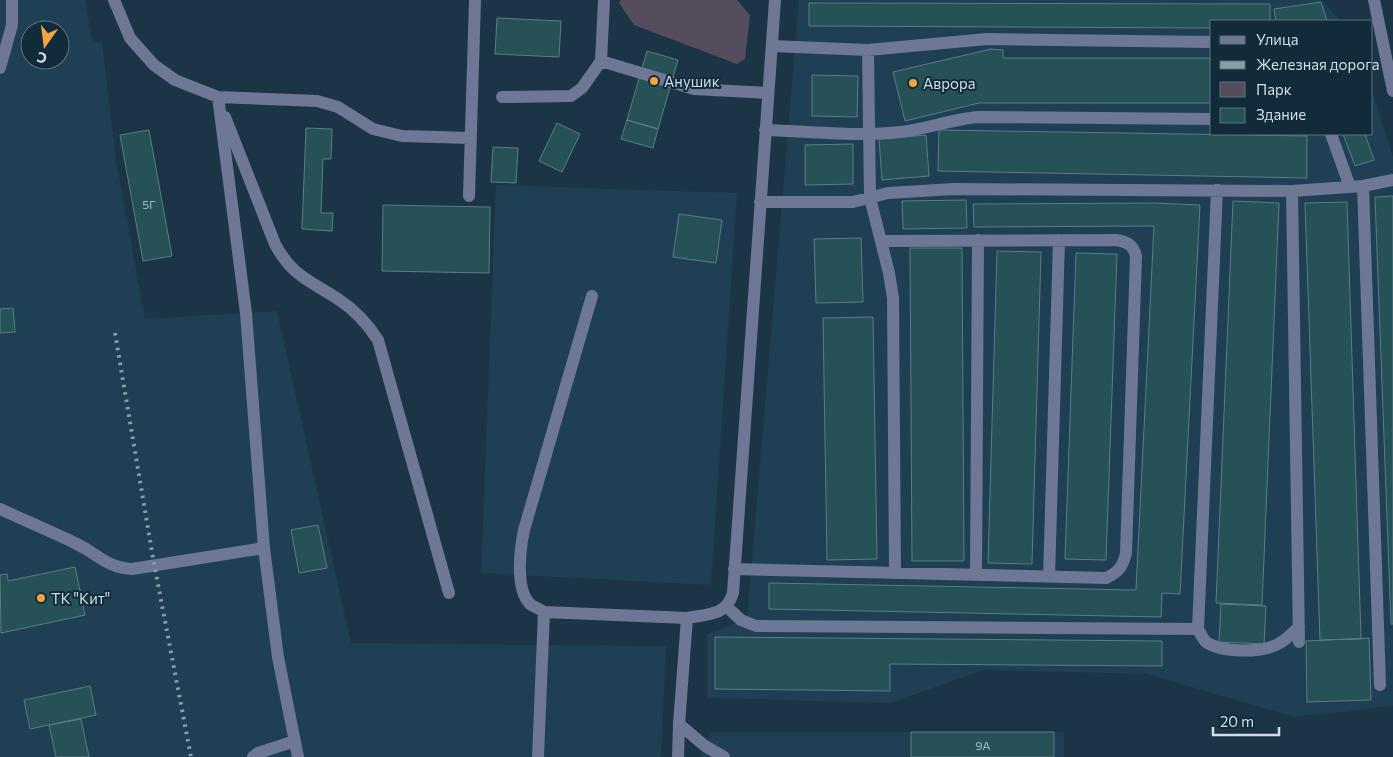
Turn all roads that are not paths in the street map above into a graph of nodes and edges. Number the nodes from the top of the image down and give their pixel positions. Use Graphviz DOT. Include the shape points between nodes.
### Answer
graph roads {
  1 [pos="12,0"];
  2 [pos="114,0"];
  3 [pos="475,0"];
  4 [pos="604,0"];
  5 [pos="775,0"];
  6 [pos="1374,0"];
  7 [pos="1210,42"];
  8 [pos="772,46"];
  9 [pos="868,50"];
  10 [pos="601,61"];
  11 [pos="0,68"];
  12 [pos="1393,91"];
  13 [pos="768,92"];
  14 [pos="502,97"];
  15 [pos="218,98"];
  16 [pos="1210,119"];
  17 [pos="766,130"];
  18 [pos="869,133"];
  19 [pos="1332,135"];
  20 [pos="471,138"];
  21 [pos="1393,180"];
  22 [pos="1357,186"];
  23 [pos="1217,190"];
  24 [pos="1292,191"];
  25 [pos="469,196"];
  26 [pos="870,198"];
  27 [pos="760,202"];
  28 [pos="978,240"];
  29 [pos="1059,240"];
  30 [pos="881,241"];
  31 [pos="592,296"];
  32 [pos="0,509"];
  33 [pos="264,548"];
  34 [pos="734,569"];
  35 [pos="895,573"];
  36 [pos="976,575"];
  37 [pos="1049,576"];
  38 [pos="449,593"];
  39 [pos="727,606"];
  40 [pos="544,612"];
  41 [pos="687,618"];
  42 [pos="1299,627"];
  43 [pos="1198,629"];
  44 [pos="1299,642"];
  45 [pos="1380,684"];
  46 [pos="678,724"];
  47 [pos="295,742"];
  48 [pos="253,757"];
  49 [pos="298,757"];
  50 [pos="538,757"];
  51 [pos="678,757"];
  52 [pos="724,757"];
  1 -- 11 [label="lane" via="12,25"];
  2 -- 15 [label="lane" via="130,38 154,65 175,80"];
  3 -- 20 [label="lane"];
  4 -- 10 [label="lane"];
  5 -- 8 [label="lane"];
  6 -- 12 [label="lane"];
  7 -- 9 [label="lane" via="987,39"];
  8 -- 9 [label="lane"];
  8 -- 13 [label="lane"];
  9 -- 18 [label="lane"];
  10 -- 13 [label="lane" via="694,89"];
  10 -- 14 [label="lane" via="582,88 571,96"];
  13 -- 17 [label="lane"];
  15 -- 20 [label="lane" via="317,100 338,107 373,129 402,136"];
  15 -- 33 [label="lane" via="246,313"];
  15 -- 38 [label="lane" via="285,262 304,279 364,319 378,340"];
  16 -- 18 [label="lane" via="979,117 901,132"];
  17 -- 18 [label="lane"];
  17 -- 27 [label="lane"];
  18 -- 26 [label="lane"];
  19 -- 22 [label="lane"];
  20 -- 25 [label="lane"];
  21 -- 22 [label="lane"];
  22 -- 24 [label="lane"];
  22 -- 45 [label="lane"];
  23 -- 24 [label="lane"];
  23 -- 26 [label="lane" via="954,189 888,193"];
  23 -- 43 [label="lane"];
  24 -- 42 [label="lane"];
  26 -- 27 [label="lane" via="853,202"];
  26 -- 30 [label="lane"];
  27 -- 34 [label="lane"];
  28 -- 29 [label="lane"];
  28 -- 30 [label="lane"];
  28 -- 36 [label="lane"];
  29 -- 37 [label="lane"];
  29 -- 37 [label="lane" via="1126,242 1134,247 1136,256 1123,565 1117,573 1106,578"];
  30 -- 35 [label="lane" via="893,298"];
  31 -- 40 [label="lane" via="520,552 524,596 531,605"];
  32 -- 33 [label="lane" via="79,545 117,568 132,569"];
  33 -- 47 [label="lane" via="278,657"];
  34 -- 35 [label="lane"];
  34 -- 39 [label="lane" via="733,592"];
  35 -- 36 [label="lane"];
  36 -- 37 [label="lane"];
  39 -- 41 [label="lane" via="723,611"];
  39 -- 43 [label="lane" via="741,620 756,626"];
  40 -- 41 [label="lane"];
  40 -- 50 [label="lane"];
  41 -- 46 [label="lane"];
  42 -- 43 [label="lane" via="1279,644 1264,650 1242,651 1205,641"];
  42 -- 44 [label="lane"];
  46 -- 51 [label="lane"];
  46 -- 52 [label="lane"];
  47 -- 48 [label="lane"];
  47 -- 49 [label="lane"];
}
